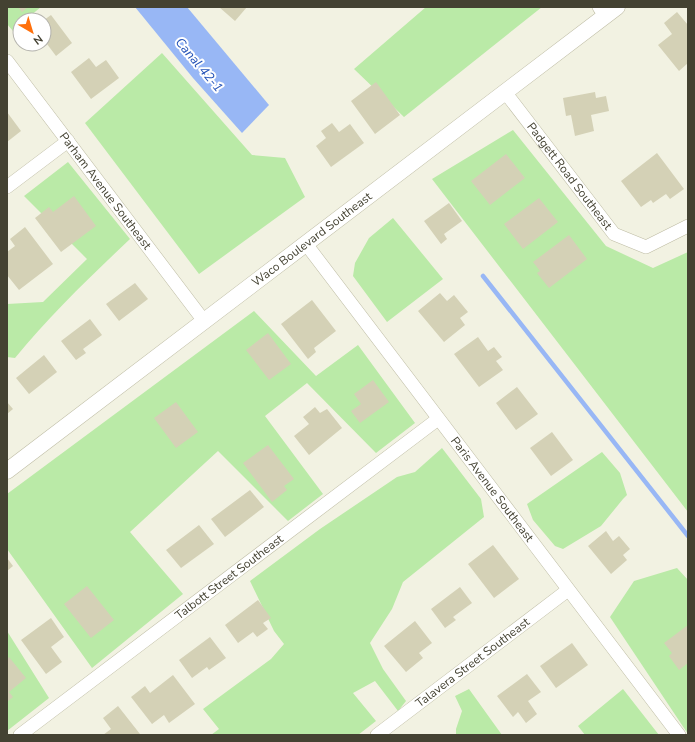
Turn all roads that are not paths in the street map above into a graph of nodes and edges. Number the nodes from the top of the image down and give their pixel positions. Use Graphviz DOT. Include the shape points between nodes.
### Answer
graph roads {
  1 [pos="607,10"];
  2 [pos="7,61"];
  3 [pos="505,92"];
  4 [pos="68,141"];
  5 [pos="7,187"];
  6 [pos="688,226"];
  7 [pos="306,244"];
  8 [pos="204,321"];
  9 [pos="438,419"];
  10 [pos="7,471"];
  11 [pos="568,590"];
  12 [pos="20,735"];
  13 [pos="377,735"];
  14 [pos="679,735"];
  1 -- 3 [label="street, Waco Boulevard Southeast"];
  2 -- 4 [label="street, Parham Avenue Southeast"];
  3 -- 6 [label="street, Padgett Road Southeast" via="614,234 646,247"];
  3 -- 7 [label="street, Waco Boulevard Southeast"];
  4 -- 5 [label="street"];
  4 -- 8 [label="street, Parham Avenue Southeast"];
  7 -- 8 [label="street, Waco Boulevard Southeast"];
  7 -- 9 [label="street, Paris Avenue Southeast"];
  8 -- 10 [label="street, Waco Boulevard Southeast"];
  9 -- 11 [label="street, Paris Avenue Southeast"];
  9 -- 12 [label="street, Talbott Street Southeast"];
  11 -- 13 [label="street, Talavera Street Southeast"];
  11 -- 14 [label="street, Paris Avenue Southeast"];
}
